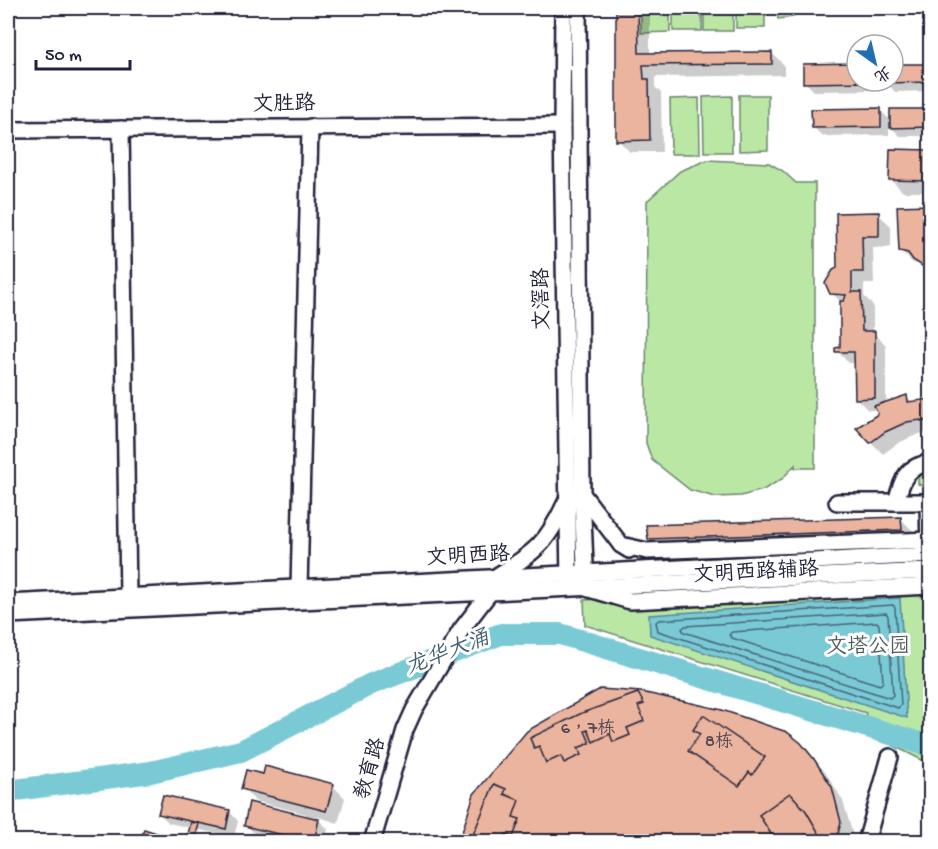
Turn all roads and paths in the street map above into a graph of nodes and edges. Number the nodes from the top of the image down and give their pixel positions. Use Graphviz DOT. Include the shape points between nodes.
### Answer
graph roads {
  1 [pos="562,8"];
  2 [pos="578,8"];
  3 [pos="561,126"];
  4 [pos="310,127"];
  5 [pos="121,129"];
  6 [pos="8,130"];
  7 [pos="930,463"];
  8 [pos="575,495"];
  9 [pos="837,502"];
  10 [pos="896,502"];
  11 [pos="929,502"];
  12 [pos="621,544"];
  13 [pos="930,548"];
  14 [pos="663,568"];
  15 [pos="930,571"];
  16 [pos="586,580"];
  17 [pos="569,581"];
  18 [pos="492,584"];
  19 [pos="930,586"];
  20 [pos="299,588"];
  21 [pos="129,597"];
  22 [pos="8,603"];
  23 [pos="8,615"];
  24 [pos="890,757"];
  25 [pos="372,842"];
  26 [pos="866,842"];
  1 -- 3 [label="street, 文滘路"];
  2 -- 8 [label="street, 文滘路"];
  3 -- 4 [label="street, 文胜路"];
  3 -- 8 [label="street, 文滘路"];
  4 -- 5 [label="street, 文胜路"];
  4 -- 20 [label="street"];
  5 -- 6 [label="street, 文胜路"];
  5 -- 21 [label="street"];
  7 -- 10 [label="street" via="920,464 906,474"];
  8 -- 12 [label="street"];
  8 -- 16 [label="street, 文滘路"];
  8 -- 17 [label="street, 文滘路"];
  8 -- 18 [label="street" via="535,551"];
  9 -- 10 [label="street"];
  10 -- 11 [label="street"];
  11 -- 13 [label="street"];
  12 -- 13 [label="street, 文明西路辅路" via="647,551"];
  12 -- 14 [label="street"];
  13 -- 14 [label="street, 文明西路"];
  14 -- 16 [label="street, 文明西路"];
  15 -- 16 [label="street, 文明西路"];
  16 -- 17 [label="street, 文明西路"];
  16 -- 19 [label="street, 文明西路辅路" via="630,601"];
  17 -- 18 [label="street, 文明西路"];
  18 -- 20 [label="street, 文明西路"];
  18 -- 23 [label="street, 文明西路"];
  18 -- 25 [label="street, 教育路" via="414,710"];
  20 -- 21 [label="street, 文明西路"];
  21 -- 22 [label="street, 文明西路"];
  24 -- 26 [label="street"];
}
